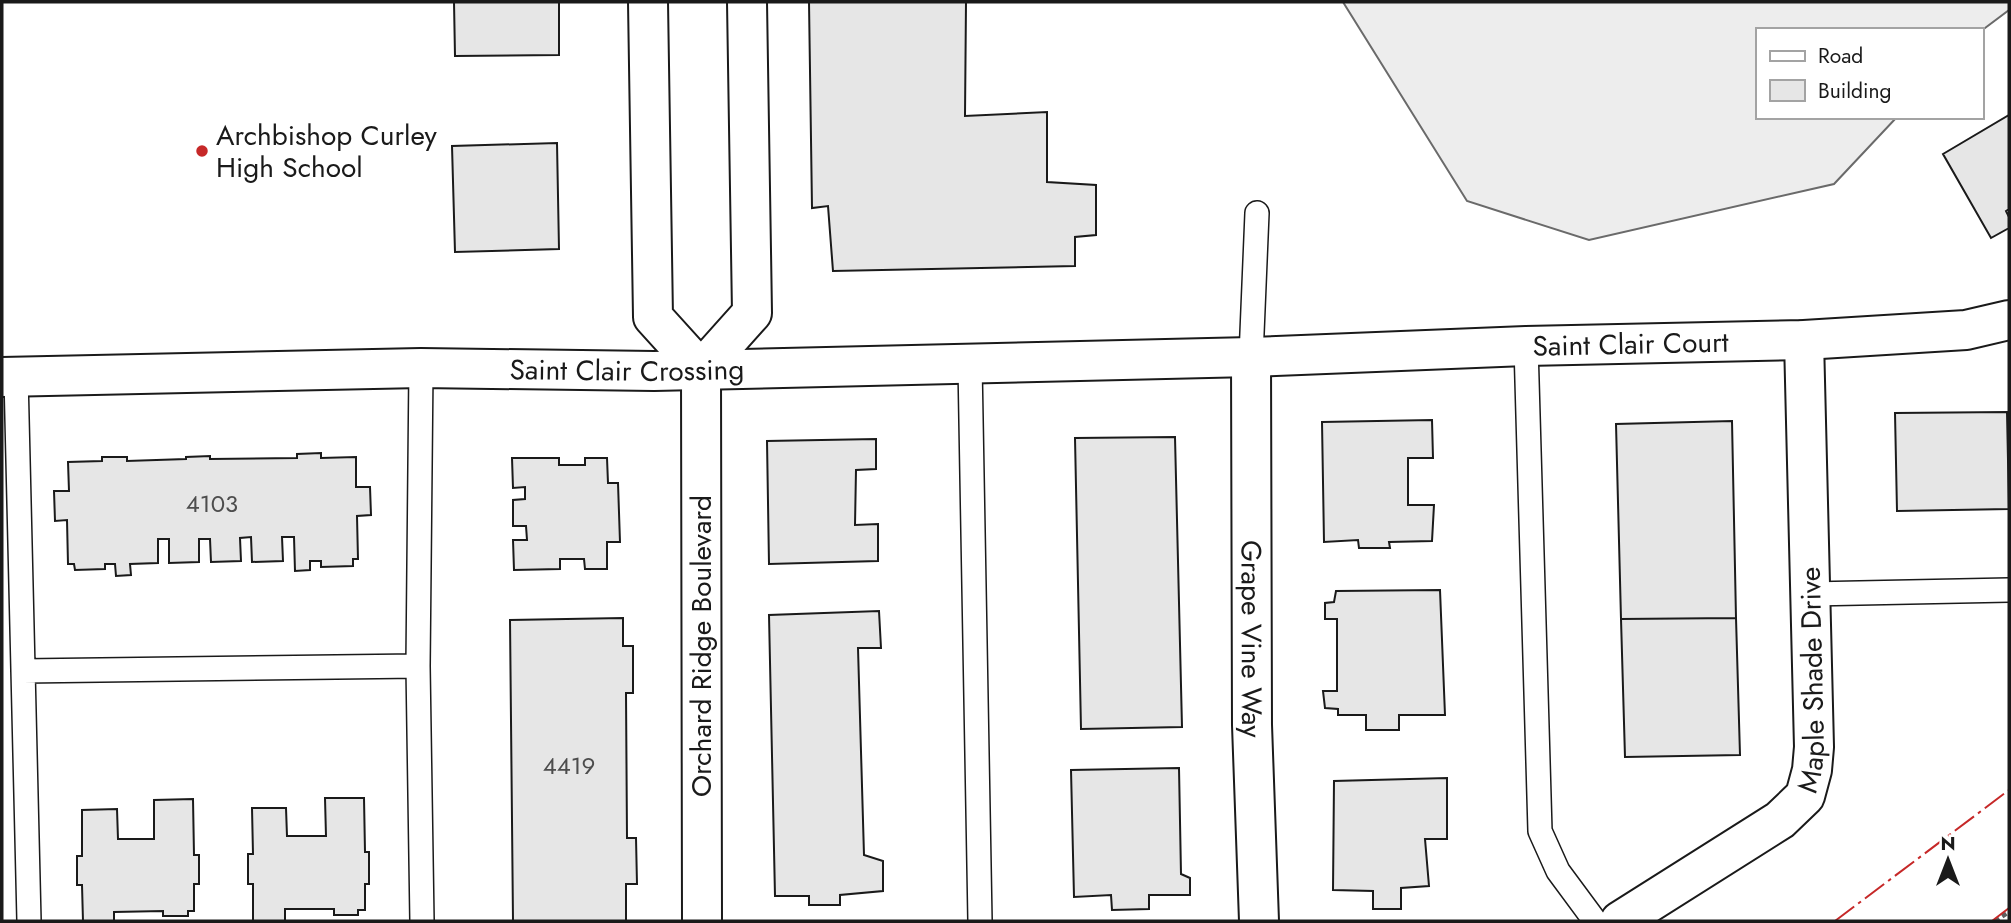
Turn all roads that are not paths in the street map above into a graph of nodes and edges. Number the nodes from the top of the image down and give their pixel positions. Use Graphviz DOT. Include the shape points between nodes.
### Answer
graph roads {
  1 [pos="648,2"];
  2 [pos="747,2"];
  3 [pos="1256,213"];
  4 [pos="2009,320"];
  5 [pos="1804,340"];
  6 [pos="1526,346"];
  7 [pos="1251,357"];
  8 [pos="970,364"];
  9 [pos="421,368"];
  10 [pos="701,370"];
  11 [pos="9,377"];
  12 [pos="2009,590"];
  13 [pos="1810,594"];
  14 [pos="418,666"];
  15 [pos="23,671"];
  16 [pos="29,921"];
  17 [pos="422,921"];
  18 [pos="702,921"];
  19 [pos="980,921"];
  20 [pos="1259,921"];
  21 [pos="1595,921"];
  22 [pos="1620,921"];
  1 -- 10 [label="street" via="653,317"];
  2 -- 10 [label="street" via="752,313"];
  3 -- 7 [label="lane"];
  4 -- 5 [label="street, Saint Clair Court" via="1966,330"];
  5 -- 6 [label="street, Saint Clair Court"];
  5 -- 13 [label="street, Maple Shade Drive"];
  6 -- 7 [label="street, Saint Clair Court"];
  6 -- 21 [label="lane" via="1540,831 1558,871"];
  7 -- 8 [label="street, Saint Clair Crossing"];
  7 -- 20 [label="street, Grape Vine Way" via="1252,725"];
  8 -- 10 [label="street, Saint Clair Crossing"];
  8 -- 19 [label="lane"];
  9 -- 10 [label="street, Saint Clair Crossing"];
  9 -- 11 [label="street, Saint Clair Crossing"];
  9 -- 14 [label="lane"];
  10 -- 18 [label="street, Orchard Ridge Boulevard"];
  11 -- 15 [label="lane"];
  12 -- 13 [label="lane"];
  13 -- 22 [label="street, Maple Shade Drive" via="1814,747 1805,796 1780,820"];
  14 -- 15 [label="lane"];
  14 -- 17 [label="lane"];
  15 -- 16 [label="lane"];
}
